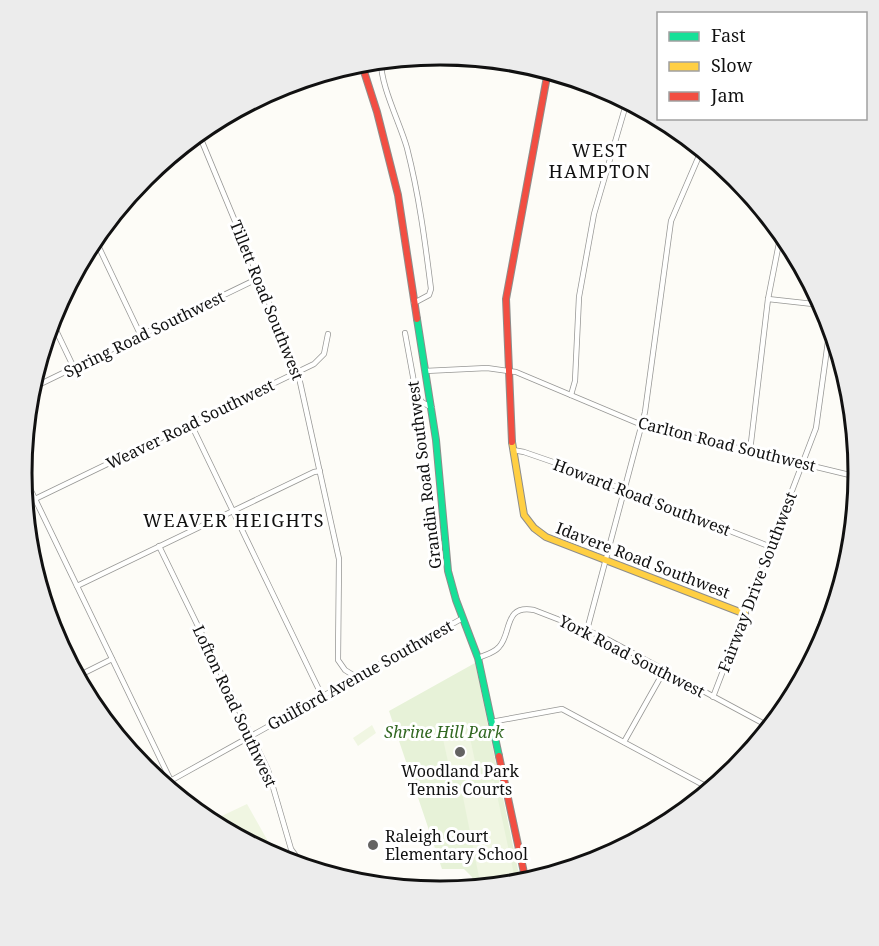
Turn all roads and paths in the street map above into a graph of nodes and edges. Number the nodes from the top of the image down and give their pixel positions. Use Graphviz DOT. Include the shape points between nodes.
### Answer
graph roads {
  1 [pos="382,69"];
  2 [pos="364,72"];
  3 [pos="546,79"];
  4 [pos="625,109"];
  5 [pos="202,142"];
  6 [pos="698,157"];
  7 [pos="779,245"];
  8 [pos="99,247"];
  9 [pos="259,278"];
  10 [pos="768,299"];
  11 [pos="414,303"];
  12 [pos="810,304"];
  13 [pos="57,332"];
  14 [pos="405,333"];
  15 [pos="328,334"];
  16 [pos="141,336"];
  17 [pos="827,347"];
  18 [pos="74,368"];
  19 [pos="509,370"];
  20 [pos="425,371"];
  21 [pos="298,372"];
  22 [pos="41,384"];
  23 [pos="571,395"];
  24 [pos="432,408"];
  25 [pos="191,424"];
  26 [pos="642,425"];
  27 [pos="512,450"];
  28 [pos="750,451"];
  29 [pos="804,463"];
  30 [pos="320,471"];
  31 [pos="848,474"];
  32 [pos="624,490"];
  33 [pos="32,495"];
  34 [pos="34,499"];
  35 [pos="233,511"];
  36 [pos="159,546"];
  37 [pos="771,547"];
  38 [pos="606,560"];
  39 [pos="77,586"];
  40 [pos="745,614"];
  41 [pos="463,618"];
  42 [pos="587,630"];
  43 [pos="478,658"];
  44 [pos="112,659"];
  45 [pos="664,671"];
  46 [pos="84,673"];
  47 [pos="356,677"];
  48 [pos="322,696"];
  49 [pos="713,697"];
  50 [pos="491,722"];
  51 [pos="762,723"];
  52 [pos="250,736"];
  53 [pos="624,742"];
  54 [pos="171,781"];
  55 [pos="703,785"];
  56 [pos="295,854"];
  57 [pos="524,872"];
  1 -- 11 [label="street" via="413,173 425,242 430,292"];
  2 -- 11 [label="street, Grandin Road Southwest" via="398,195"];
  3 -- 19 [label="street, Idavere Road Southwest" via="507,288"];
  4 -- 23 [label="street" via="594,214 579,297"];
  5 -- 9 [label="street, Tillett Road Southwest"];
  6 -- 26 [label="street" via="671,221"];
  7 -- 10 [label="street"];
  8 -- 16 [label="street"];
  9 -- 16 [label="street, Spring Road Southwest"];
  9 -- 21 [label="street, Tillett Road Southwest"];
  10 -- 12 [label="street"];
  10 -- 28 [label="street"];
  11 -- 20 [label="street, Grandin Road Southwest"];
  13 -- 18 [label="street"];
  14 -- 24 [label="street" via="416,393"];
  15 -- 21 [label="street, Weaver Road Southwest" via="322,358"];
  16 -- 18 [label="street, Spring Road Southwest"];
  17 -- 29 [label="street, Fairway Drive Southwest" via="818,421"];
  18 -- 22 [label="street, Spring Road Southwest"];
  19 -- 20 [label="street, Carlton Road Southwest"];
  19 -- 23 [label="street, Carlton Road Southwest"];
  19 -- 27 [label="street, Idavere Road Southwest"];
  20 -- 24 [label="street, Grandin Road Southwest"];
  21 -- 25 [label="street, Weaver Road Southwest"];
  21 -- 30 [label="street, Tillett Road Southwest"];
  23 -- 26 [label="street, Carlton Road Southwest"];
  24 -- 41 [label="street, Grandin Road Southwest" via="448,571"];
  25 -- 34 [label="street, Weaver Road Southwest"];
  25 -- 35 [label="street"];
  26 -- 28 [label="street, Carlton Road Southwest"];
  26 -- 32 [label="street"];
  27 -- 32 [label="street, Howard Road Southwest"];
  27 -- 38 [label="street, Idavere Road Southwest" via="524,515 541,534"];
  28 -- 29 [label="street, Carlton Road Southwest"];
  29 -- 31 [label="street, Carlton Road Southwest"];
  29 -- 37 [label="street, Fairway Drive Southwest"];
  30 -- 35 [label="street"];
  30 -- 47 [label="street, Tillett Road Southwest" via="339,559 338,660"];
  32 -- 37 [label="street, Howard Road Southwest"];
  32 -- 38 [label="street"];
  33 -- 34 [label="street"];
  34 -- 39 [label="street"];
  35 -- 36 [label="street"];
  35 -- 48 [label="street"];
  36 -- 39 [label="street"];
  36 -- 52 [label="street, Lofton Road Southwest"];
  37 -- 40 [label="street, Fairway Drive Southwest"];
  38 -- 40 [label="street, Idavere Road Southwest"];
  38 -- 42 [label="street"];
  39 -- 44 [label="street"];
  40 -- 49 [label="street, Fairway Drive Southwest"];
  41 -- 43 [label="street, Grandin Road Southwest"];
  41 -- 47 [label="street, Guilford Avenue Southwest"];
  42 -- 43 [label="street, York Road Southwest" via="547,613 524,609 510,621 500,647"];
  42 -- 45 [label="street, York Road Southwest"];
  43 -- 50 [label="street, Grandin Road Southwest"];
  44 -- 46 [label="street"];
  44 -- 54 [label="street"];
  45 -- 49 [label="street, York Road Southwest"];
  45 -- 53 [label="street"];
  47 -- 48 [label="street, Guilford Avenue Southwest"];
  48 -- 52 [label="street, Guilford Avenue Southwest"];
  49 -- 51 [label="street, York Road Southwest"];
  50 -- 53 [label="street" via="559,708"];
  50 -- 57 [label="street, Grandin Road Southwest"];
  52 -- 54 [label="street, Guilford Avenue Southwest"];
  52 -- 56 [label="street, Lofton Road Southwest" via="270,774"];
  53 -- 55 [label="street"];
}
